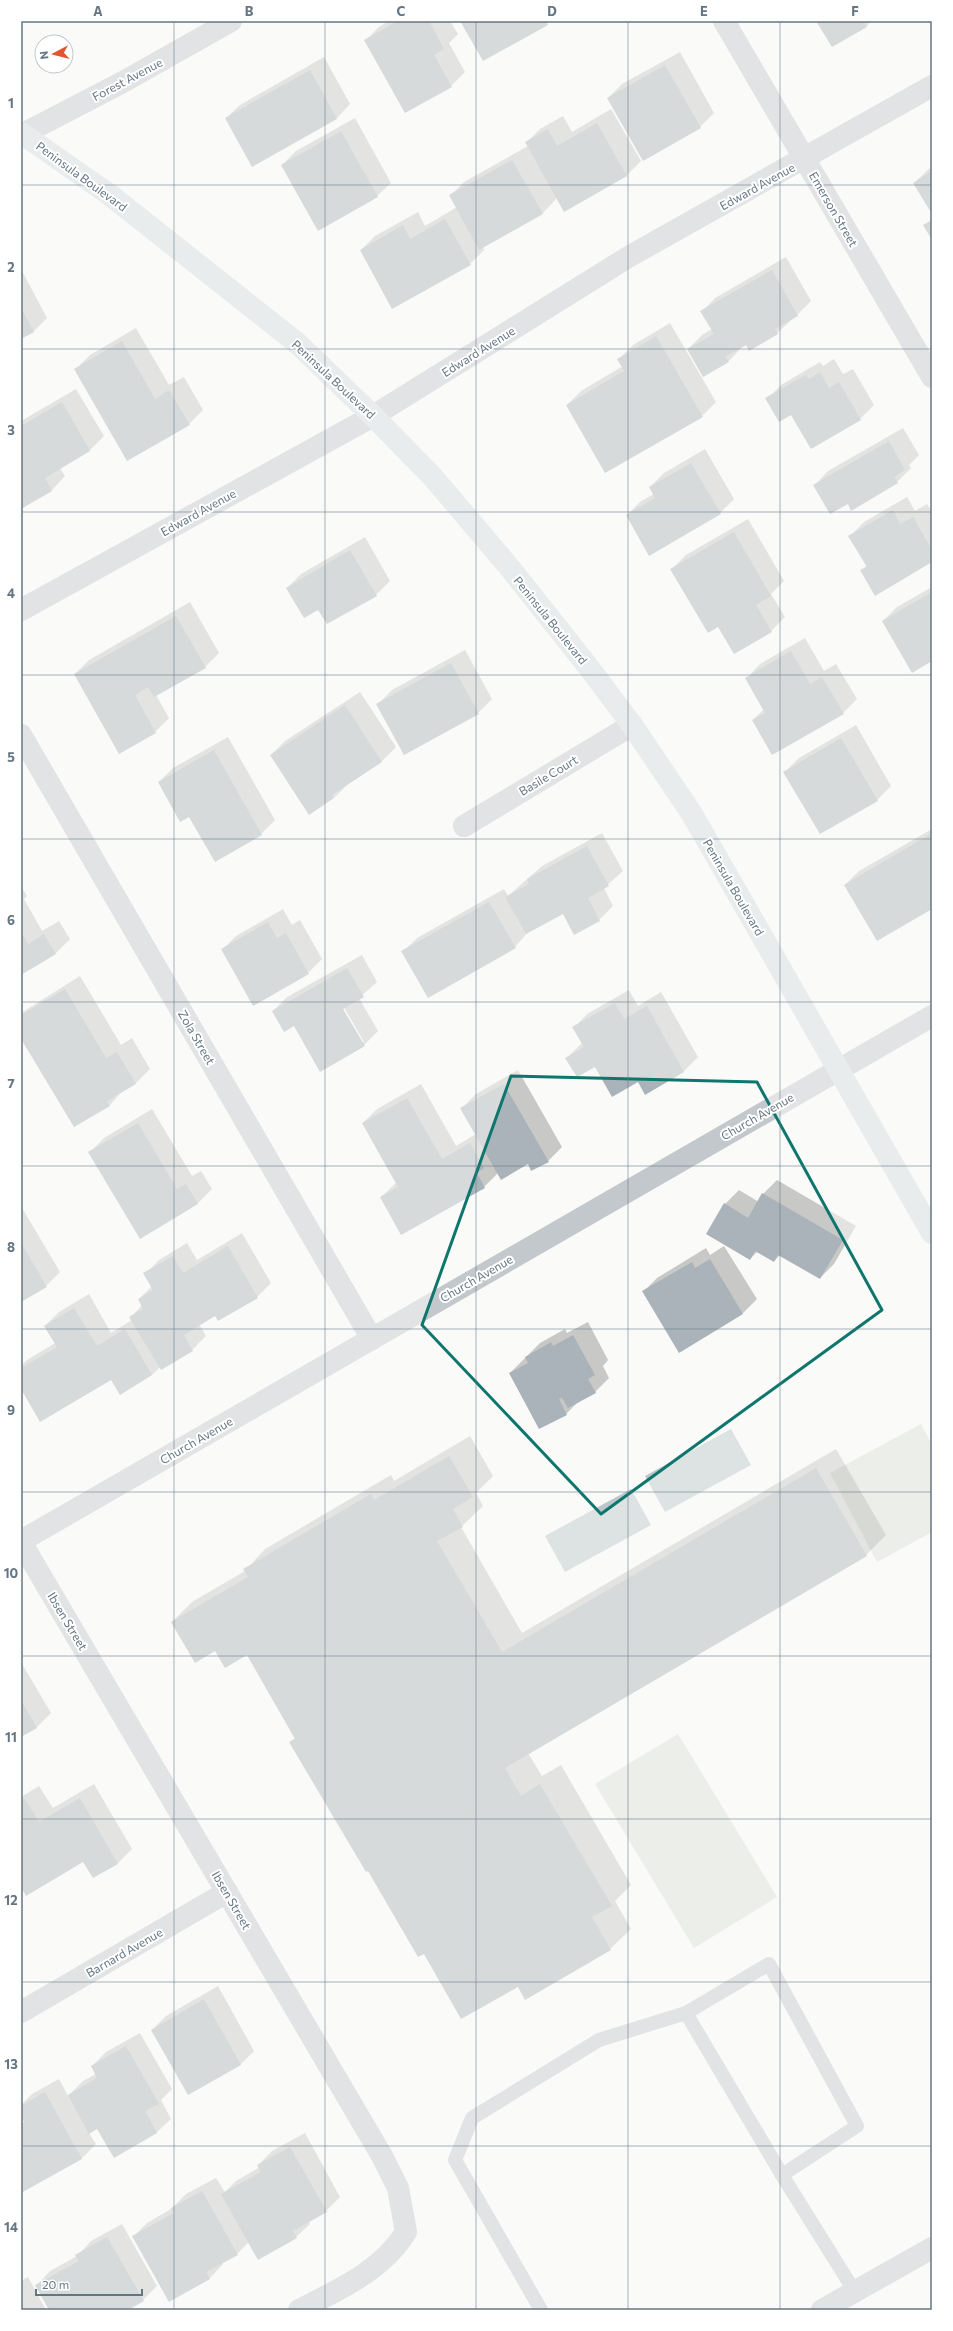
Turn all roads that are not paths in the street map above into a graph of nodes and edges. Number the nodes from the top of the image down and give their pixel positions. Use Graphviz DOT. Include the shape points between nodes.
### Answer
graph roads {
  1 [pos="231,21"];
  2 [pos="724,21"];
  3 [pos="932,86"];
  4 [pos="22,134"];
  5 [pos="805,159"];
  6 [pos="932,377"];
  7 [pos="373,416"];
  8 [pos="21,610"];
  9 [pos="632,724"];
  10 [pos="21,735"];
  11 [pos="464,826"];
  12 [pos="932,1016"];
  13 [pos="839,1070"];
  14 [pos="932,1233"];
  15 [pos="372,1339"];
  16 [pos="21,1541"];
  17 [pos="227,1892"];
  18 [pos="21,2012"];
  19 [pos="686,2013"];
  20 [pos="782,2175"];
  21 [pos="932,2248"];
  22 [pos="855,2292"];
  23 [pos="299,2310"];
  24 [pos="541,2310"];
  25 [pos="822,2310"];
  1 -- 4 [label="street, Forest Avenue" via="123,82"];
  2 -- 5 [label="street, Emerson Street"];
  3 -- 5 [label="street, Edward Avenue"];
  4 -- 7 [label="main road, Peninsula Boulevard" via="110,195 291,338"];
  5 -- 6 [label="street, Emerson Street"];
  5 -- 7 [label="street, Edward Avenue" via="630,256"];
  7 -- 8 [label="street, Edward Avenue"];
  7 -- 9 [label="main road, Peninsula Boulevard" via="431,475 510,568"];
  9 -- 11 [label="street, Basile Court"];
  9 -- 13 [label="main road, Peninsula Boulevard" via="692,814"];
  10 -- 15 [label="street, Zola Street"];
  12 -- 13 [label="street, Church Avenue"];
  13 -- 14 [label="main road, Peninsula Boulevard"];
  13 -- 15 [label="street, Church Avenue"];
  15 -- 16 [label="street, Church Avenue"];
  16 -- 17 [label="street, Ibsen Street"];
  17 -- 18 [label="street, Barnard Avenue"];
  17 -- 23 [label="street, Ibsen Street" via="382,2156 398,2188 406,2232 396,2248 381,2261 347,2285"];
  19 -- 20 [label="lane"];
  19 -- 20 [label="lane" via="769,1964 857,2126"];
  19 -- 24 [label="lane" via="599,2040 472,2118 455,2160"];
  20 -- 22 [label="lane"];
  21 -- 22 [label="street"];
  22 -- 25 [label="street"];
}
